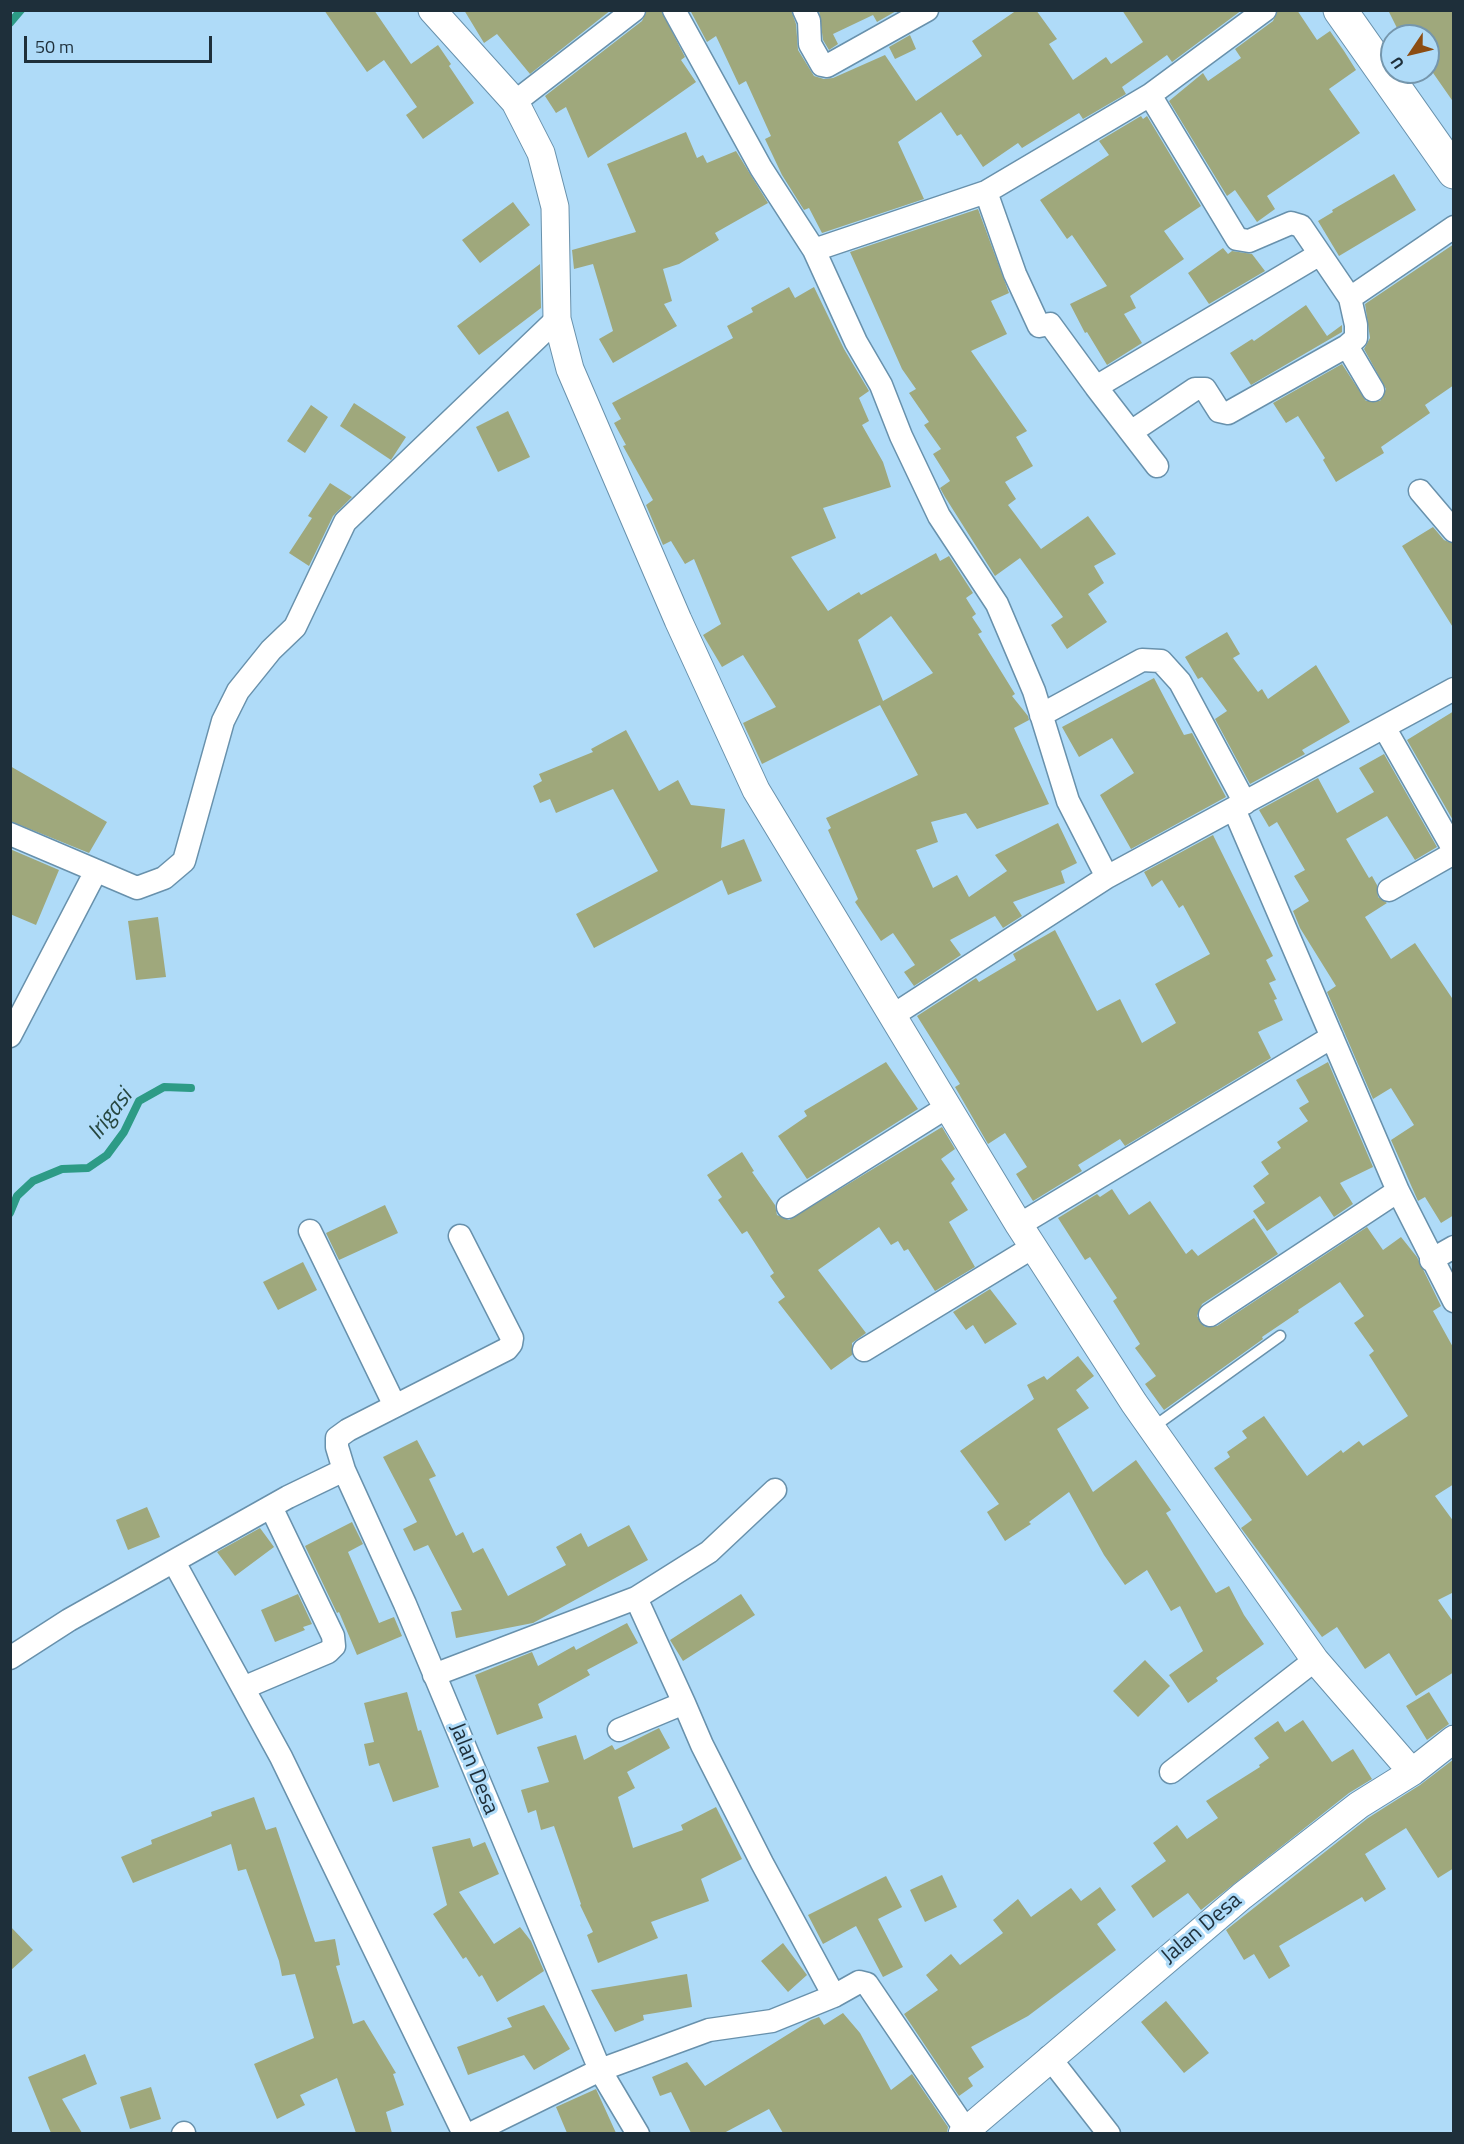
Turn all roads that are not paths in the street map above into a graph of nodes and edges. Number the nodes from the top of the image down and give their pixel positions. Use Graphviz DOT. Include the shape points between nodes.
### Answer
graph roads {
  1 [pos="432,10"];
  2 [pos="634,10"];
  3 [pos="674,10"];
  4 [pos="804,10"];
  5 [pos="927,10"];
  6 [pos="1265,10"];
  7 [pos="1340,10"];
  8 [pos="1150,95"];
  9 [pos="515,102"];
  10 [pos="1454,172"];
  11 [pos="986,192"];
  12 [pos="1454,227"];
  13 [pos="814,250"];
  14 [pos="1320,254"];
  15 [pos="1350,298"];
  16 [pos="557,319"];
  17 [pos="1347,346"];
  18 [pos="1096,387"];
  19 [pos="1373,390"];
  20 [pos="1131,432"];
  21 [pos="1157,466"];
  22 [pos="1420,491"];
  23 [pos="1454,531"];
  24 [pos="1454,689"];
  25 [pos="1041,715"];
  26 [pos="1384,727"];
  27 [pos="1240,806"];
  28 [pos="10,834"];
  29 [pos="1454,851"];
  30 [pos="96,871"];
  31 [pos="1107,877"];
  32 [pos="1389,890"];
  33 [pos="892,1016"];
  34 [pos="10,1036"];
  35 [pos="1332,1037"];
  36 [pos="947,1107"];
  37 [pos="1398,1191"];
  38 [pos="788,1207"];
  39 [pos="310,1231"];
  40 [pos="460,1236"];
  41 [pos="1026,1236"];
  42 [pos="1454,1247"];
  43 [pos="1431,1260"];
  44 [pos="1454,1301"];
  45 [pos="1210,1315"];
  46 [pos="1280,1336"];
  47 [pos="864,1350"];
  48 [pos="395,1406"];
  49 [pos="1152,1428"];
  50 [pos="344,1470"];
  51 [pos="775,1490"];
  52 [pos="270,1507"];
  53 [pos="174,1562"];
  54 [pos="636,1598"];
  55 [pos="10,1658"];
  56 [pos="1315,1660"];
  57 [pos="434,1675"];
  58 [pos="243,1688"];
  59 [pos="684,1702"];
  60 [pos="619,1730"];
  61 [pos="1454,1739"];
  62 [pos="1171,1772"];
  63 [pos="1412,1772"];
  64 [pos="834,1996"];
  65 [pos="1049,2057"];
  66 [pos="600,2070"];
  67 [pos="964,2132"];
  68 [pos="464,2133"];
  69 [pos="470,2133"];
  70 [pos="638,2133"];
  71 [pos="1109,2133"];
  1 -- 9 [label="street"];
  2 -- 9 [label="street"];
  3 -- 13 [label="street" via="761,168"];
  4 -- 5 [label="street" via="809,21 810,44 826,66"];
  6 -- 8 [label="street"];
  7 -- 10 [label="main road"];
  8 -- 11 [label="street"];
  8 -- 14 [label="street" via="1236,239 1249,241 1296,223"];
  9 -- 16 [label="street" via="541,153 555,207"];
  11 -- 13 [label="street"];
  11 -- 18 [label="street" via="1015,274 1039,326 1050,324"];
  12 -- 15 [label="street"];
  13 -- 25 [label="street" via="856,342 881,385 939,516 997,604"];
  14 -- 15 [label="street"];
  14 -- 18 [label="street"];
  15 -- 17 [label="street" via="1356,338"];
  16 -- 30 [label="street" via="345,522 295,627 238,691 223,721 184,861 164,878 136,888"];
  16 -- 33 [label="street" via="570,369 756,790"];
  17 -- 19 [label="street"];
  17 -- 20 [label="street" via="1228,413 1219,411 1205,389 1195,389"];
  18 -- 20 [label="street"];
  20 -- 21 [label="street"];
  22 -- 23 [label="street"];
  24 -- 26 [label="street"];
  25 -- 27 [label="street" via="1142,660 1161,661 1180,682"];
  25 -- 31 [label="street" via="1068,801"];
  26 -- 27 [label="street"];
  26 -- 29 [label="street"];
  27 -- 31 [label="street"];
  27 -- 35 [label="street"];
  28 -- 30 [label="street"];
  29 -- 32 [label="street"];
  30 -- 34 [label="street"];
  31 -- 33 [label="street"];
  33 -- 36 [label="street"];
  35 -- 37 [label="street"];
  35 -- 41 [label="street"];
  36 -- 38 [label="street"];
  36 -- 41 [label="street"];
  37 -- 43 [label="street"];
  37 -- 45 [label="street"];
  39 -- 48 [label="street"];
  40 -- 48 [label="street" via="512,1338 511,1344"];
  41 -- 47 [label="street"];
  41 -- 49 [label="street"];
  42 -- 43 [label="street"];
  43 -- 44 [label="street"];
  46 -- 49 [label="lane"];
  48 -- 50 [label="street, Jalan Desa" via="337,1438"];
  49 -- 56 [label="street"];
  50 -- 52 [label="street"];
  50 -- 57 [label="street, Jalan Desa"];
  51 -- 54 [label="street" via="709,1552"];
  52 -- 53 [label="street"];
  52 -- 58 [label="street" via="333,1636 334,1646"];
  53 -- 55 [label="street"];
  53 -- 58 [label="street"];
  54 -- 57 [label="street"];
  54 -- 59 [label="street"];
  56 -- 62 [label="street"];
  56 -- 63 [label="street"];
  57 -- 66 [label="street, Jalan Desa"];
  58 -- 68 [label="street" via="281,1757"];
  59 -- 60 [label="street"];
  59 -- 64 [label="street" via="762,1863"];
  61 -- 63 [label="street, Jalan Desa"];
  63 -- 65 [label="street, Jalan Desa" via="1359,1805 1242,1896"];
  64 -- 66 [label="street" via="772,2021 709,2030"];
  64 -- 67 [label="street" via="858,1982 867,1984"];
  65 -- 67 [label="street, Jalan Desa"];
  65 -- 71 [label="street"];
  66 -- 69 [label="street"];
  66 -- 70 [label="street, Jalan Desa"];
}
